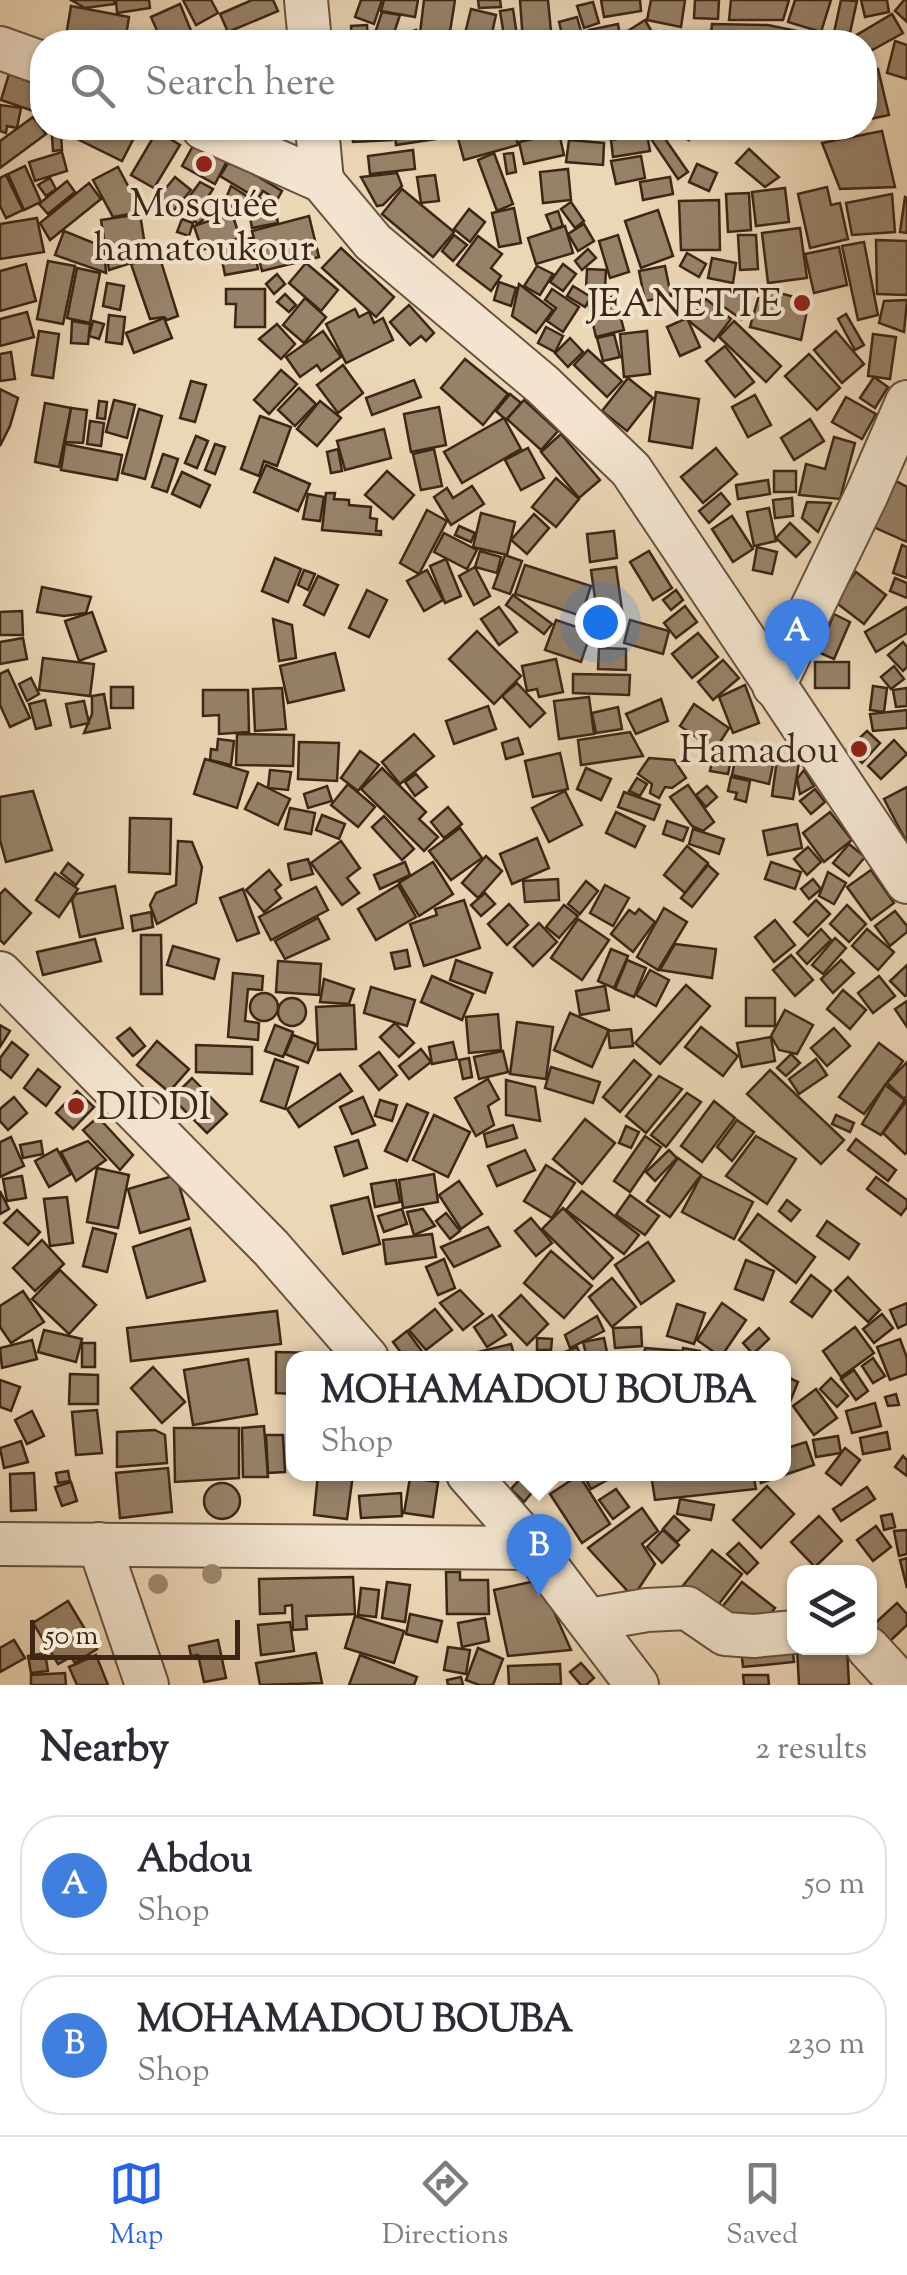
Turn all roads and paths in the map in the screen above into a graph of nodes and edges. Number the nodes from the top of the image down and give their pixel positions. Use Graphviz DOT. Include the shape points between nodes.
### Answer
graph roads {
  1 [pos="306,0"];
  2 [pos="309,30"];
  3 [pos="0,48"];
  4 [pos="30,59"];
  5 [pos="230,140"];
  6 [pos="318,140"];
  7 [pos="322,181"];
  8 [pos="907,402"];
  9 [pos="774,686"];
  10 [pos="907,882"];
  11 [pos="0,973"];
  12 [pos="362,1351"];
  13 [pos="474,1481"];
  14 [pos="0,1544"];
  15 [pos="98,1544"];
  16 [pos="533,1548"];
  17 [pos="589,1620"];
  18 [pos="787,1633"];
  19 [pos="874,1655"];
  20 [pos="147,1685"];
  21 [pos="637,1685"];
  22 [pos="902,1685"];
  1 -- 2 [label="street"];
  3 -- 4 [label="street"];
  5 -- 7 [label="street"];
  6 -- 7 [label="street"];
  7 -- 9 [label="street" via="372,242 543,384 631,470"];
  8 -- 9 [label="street"];
  9 -- 10 [label="street"];
  11 -- 12 [label="street" via="271,1248"];
  13 -- 16 [label="street"];
  14 -- 15 [label="street"];
  15 -- 16 [label="street"];
  15 -- 20 [label="street"];
  16 -- 17 [label="street"];
  17 -- 18 [label="street" via="687,1608 725,1634"];
  17 -- 21 [label="street"];
  19 -- 22 [label="street"];
}
